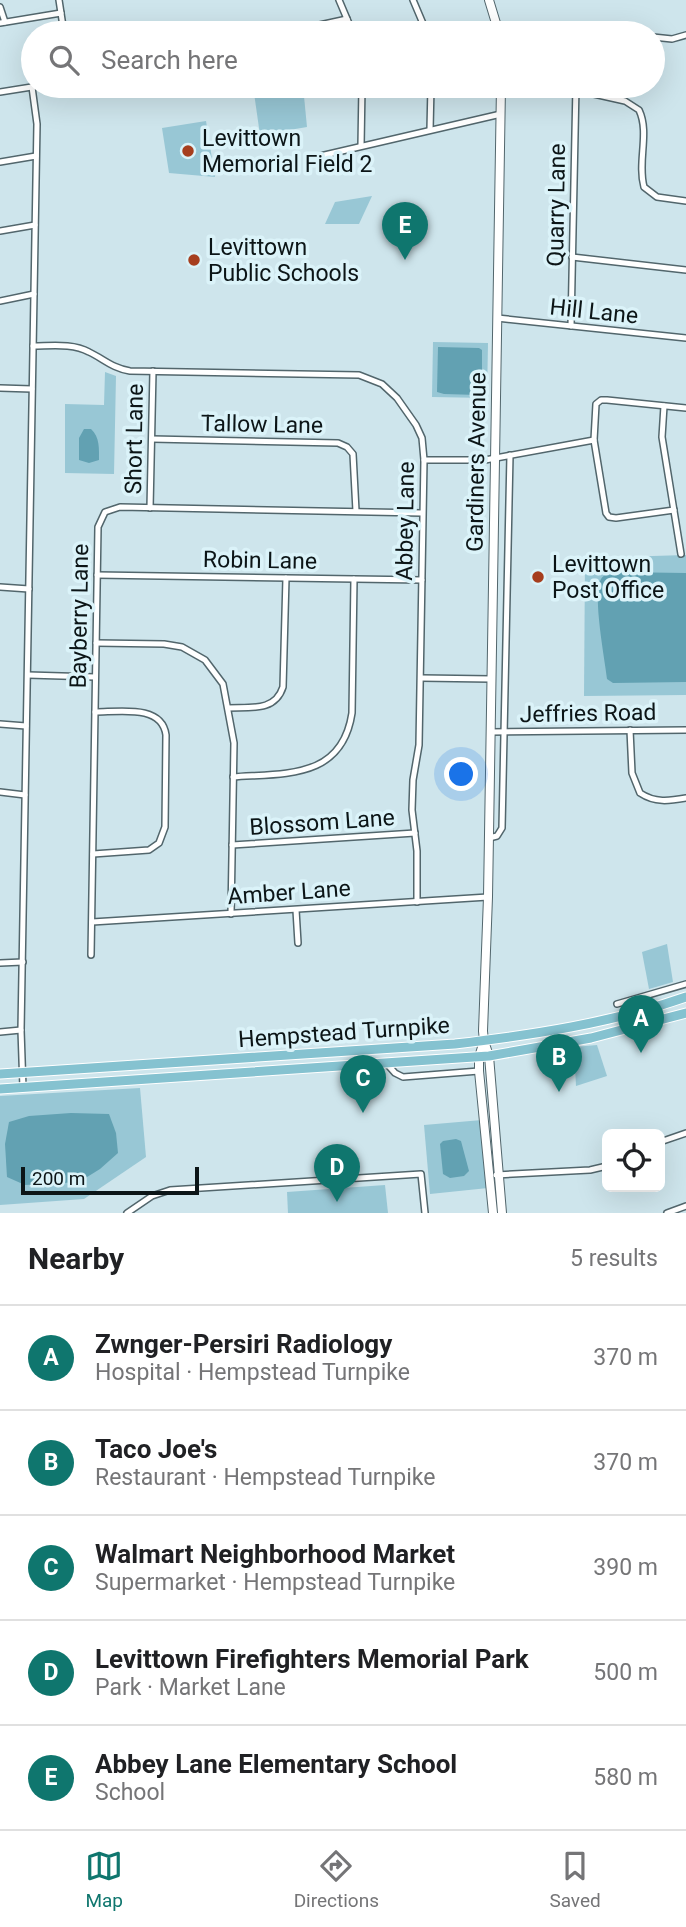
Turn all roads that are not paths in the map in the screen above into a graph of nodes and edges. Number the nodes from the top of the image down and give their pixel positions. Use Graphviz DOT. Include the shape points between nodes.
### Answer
graph roads {
  1 [pos="59,0"];
  2 [pos="339,0"];
  3 [pos="413,0"];
  4 [pos="491,1"];
  5 [pos="0,7"];
  6 [pos="61,13"];
  7 [pos="347,19"];
  8 [pos="62,21"];
  9 [pos="338,21"];
  10 [pos="422,21"];
  11 [pos="496,21"];
  12 [pos="2,22"];
  13 [pos="686,35"];
  14 [pos="665,38"];
  15 [pos="21,88"];
  16 [pos="0,92"];
  17 [pos="36,98"];
  18 [pos="362,98"];
  19 [pos="430,98"];
  20 [pos="501,98"];
  21 [pos="576,98"];
  22 [pos="611,98"];
  23 [pos="501,114"];
  24 [pos="430,130"];
  25 [pos="361,146"];
  26 [pos="36,156"];
  27 [pos="316,157"];
  28 [pos="0,162"];
  29 [pos="686,201"];
  30 [pos="35,225"];
  31 [pos="0,231"];
  32 [pos="572,257"];
  33 [pos="686,270"];
  34 [pos="34,294"];
  35 [pos="0,301"];
  36 [pos="498,318"];
  37 [pos="571,326"];
  38 [pos="686,338"];
  39 [pos="33,345"];
  40 [pos="153,371"];
  41 [pos="0,388"];
  42 [pos="32,389"];
  43 [pos="664,406"];
  44 [pos="686,408"];
  45 [pos="152,439"];
  46 [pos="594,440"];
  47 [pos="510,455"];
  48 [pos="495,458"];
  49 [pos="424,460"];
  50 [pos="150,508"];
  51 [pos="674,510"];
  52 [pos="356,511"];
  53 [pos="422,513"];
  54 [pos="681,554"];
  55 [pos="97,575"];
  56 [pos="286,578"];
  57 [pos="354,579"];
  58 [pos="422,580"];
  59 [pos="0,587"];
  60 [pos="29,589"];
  61 [pos="96,643"];
  62 [pos="28,675"];
  63 [pos="95,677"];
  64 [pos="421,678"];
  65 [pos="491,679"];
  66 [pos="228,708"];
  67 [pos="95,712"];
  68 [pos="0,724"];
  69 [pos="26,726"];
  70 [pos="630,730"];
  71 [pos="686,730"];
  72 [pos="491,732"];
  73 [pos="504,732"];
  74 [pos="233,777"];
  75 [pos="0,792"];
  76 [pos="25,795"];
  77 [pos="686,798"];
  78 [pos="415,833"];
  79 [pos="489,838"];
  80 [pos="232,845"];
  81 [pos="93,854"];
  82 [pos="488,897"];
  83 [pos="417,902"];
  84 [pos="296,910"];
  85 [pos="231,914"];
  86 [pos="92,922"];
  87 [pos="298,943"];
  88 [pos="91,955"];
  89 [pos="23,962"];
  90 [pos="0,963"];
  91 [pos="686,984"];
  92 [pos="686,997"];
  93 [pos="617,1004"];
  94 [pos="686,1013"];
  95 [pos="21,1030"];
  96 [pos="0,1032"];
  97 [pos="484,1041"];
  98 [pos="484,1056"];
  99 [pos="387,1064"];
  100 [pos="479,1071"];
  101 [pos="22,1072"];
  102 [pos="0,1074"];
  103 [pos="23,1088"];
  104 [pos="0,1089"];
  105 [pos="686,1133"];
  106 [pos="665,1141"];
  107 [pos="602,1167"];
  108 [pos="494,1175"];
  109 [pos="686,1206"];
  110 [pos="127,1213"];
  111 [pos="425,1213"];
  112 [pos="493,1213"];
  113 [pos="502,1213"];
  114 [pos="667,1213"];
  1 -- 6 [label="street"];
  2 -- 7 [label="street"];
  3 -- 10 [label="street"];
  4 -- 11 [label="main road"];
  5 -- 12 [label="street"];
  6 -- 8 [label="street"];
  6 -- 12 [label="street"];
  7 -- 9 [label="street"];
  13 -- 14 [label="street"];
  15 -- 16 [label="street"];
  17 -- 26 [label="street"];
  18 -- 25 [label="street"];
  19 -- 24 [label="street"];
  20 -- 23 [label="main road, Gardiners Avenue"];
  21 -- 32 [label="street, Quarry Lane"];
  22 -- 29 [label="street" via="639,110 644,187 657,197"];
  23 -- 24 [label="street"];
  23 -- 36 [label="main road, Gardiners Avenue"];
  24 -- 25 [label="street"];
  25 -- 27 [label="street"];
  26 -- 28 [label="street"];
  26 -- 30 [label="street"];
  30 -- 31 [label="street"];
  30 -- 34 [label="street"];
  32 -- 33 [label="street"];
  32 -- 37 [label="street, Quarry Lane"];
  34 -- 35 [label="street"];
  34 -- 39 [label="street"];
  36 -- 37 [label="street, Hill Lane"];
  36 -- 48 [label="main road, Gardiners Avenue"];
  37 -- 38 [label="street, Hill Lane"];
  39 -- 40 [label="street, Abbey Lane" via="79,348 117,369"];
  39 -- 42 [label="street"];
  40 -- 45 [label="street, Short Lane"];
  40 -- 49 [label="street, Abbey Lane" via="344,374 373,379 390,390 416,425"];
  41 -- 42 [label="street"];
  42 -- 60 [label="street"];
  43 -- 44 [label="street"];
  43 -- 46 [label="street" via="601,400 596,404"];
  43 -- 51 [label="street" via="662,437"];
  45 -- 50 [label="street, Short Lane"];
  45 -- 52 [label="street, Tallow Lane" via="338,443 352,454"];
  46 -- 47 [label="street"];
  46 -- 51 [label="street" via="609,517"];
  47 -- 48 [label="street"];
  47 -- 73 [label="street, Gardiners Avenue"];
  48 -- 49 [label="street"];
  48 -- 65 [label="main road, Gardiners Avenue"];
  49 -- 53 [label="street, Abbey Lane"];
  50 -- 52 [label="street, Bayberry Lane"];
  50 -- 55 [label="street, Bayberry Lane" via="120,507 105,512 98,527"];
  51 -- 54 [label="street"];
  52 -- 53 [label="street, Bayberry Lane"];
  53 -- 58 [label="street, Abbey Lane"];
  55 -- 56 [label="street, Robin Lane"];
  55 -- 61 [label="street, Bayberry Lane"];
  56 -- 57 [label="street, Robin Lane"];
  56 -- 66 [label="street" via="281,693 268,706"];
  57 -- 58 [label="street, Robin Lane"];
  57 -- 74 [label="street" via="352,713 342,744 307,771"];
  58 -- 64 [label="street, Abbey Lane"];
  59 -- 60 [label="street"];
  60 -- 62 [label="street"];
  61 -- 63 [label="street, Bayberry Lane"];
  61 -- 66 [label="street" via="164,645 191,651 218,675"];
  62 -- 63 [label="street"];
  62 -- 69 [label="street"];
  63 -- 67 [label="street, Bayberry Lane"];
  64 -- 65 [label="street"];
  64 -- 78 [label="street, Abbey Lane" via="412,810"];
  65 -- 72 [label="main road, Gardiners Avenue"];
  66 -- 74 [label="street"];
  67 -- 81 [label="street, Bayberry Lane"];
  67 -- 81 [label="street" via="150,713 164,724 165,827 159,843 149,850"];
  68 -- 69 [label="street"];
  69 -- 76 [label="street"];
  70 -- 71 [label="street, Jeffries Road"];
  70 -- 73 [label="street, Jeffries Road"];
  70 -- 77 [label="street" via="632,773 640,793 657,801"];
  72 -- 73 [label="street, Jeffries Road"];
  72 -- 79 [label="main road, Gardiners Avenue"];
  73 -- 79 [label="street, Gardiners Avenue" via="502,828 498,836"];
  74 -- 80 [label="street"];
  75 -- 76 [label="street"];
  76 -- 89 [label="street"];
  78 -- 80 [label="street, Blossom Lane"];
  78 -- 83 [label="street, Abbey Lane"];
  79 -- 82 [label="main road, Gardiners Avenue"];
  80 -- 85 [label="street"];
  81 -- 86 [label="street, Bayberry Lane"];
  82 -- 83 [label="street, Amber Lane"];
  82 -- 97 [label="main road, Gardiners Avenue"];
  83 -- 84 [label="street, Amber Lane"];
  84 -- 85 [label="street, Amber Lane"];
  84 -- 87 [label="street"];
  85 -- 86 [label="street, Amber Lane"];
  86 -- 88 [label="street, Bayberry Lane"];
  89 -- 90 [label="street"];
  89 -- 95 [label="street"];
  91 -- 93 [label="street"];
  92 -- 97 [label="main road, Hempstead Turnpike" via="586,1024"];
  94 -- 98 [label="main road, Hempstead Turnpike" via="591,1038"];
  95 -- 96 [label="street"];
  95 -- 101 [label="street"];
  97 -- 98 [label="main road"];
  97 -- 101 [label="main road, Hempstead Turnpike"];
  98 -- 99 [label="main road, Hempstead Turnpike"];
  98 -- 100 [label="main road"];
  98 -- 108 [label="main road"];
  99 -- 100 [label="street" via="403,1077"];
  99 -- 103 [label="main road, Hempstead Turnpike"];
  100 -- 108 [label="main road"];
  101 -- 102 [label="main road, Hempstead Turnpike"];
  101 -- 103 [label="street"];
  103 -- 104 [label="main road, Hempstead Turnpike"];
  105 -- 106 [label="street"];
  107 -- 108 [label="street"];
  108 -- 112 [label="main road"];
  108 -- 113 [label="main road"];
  109 -- 114 [label="street"];
  110 -- 111 [label="street" via="170,1190 418,1174"];
}
